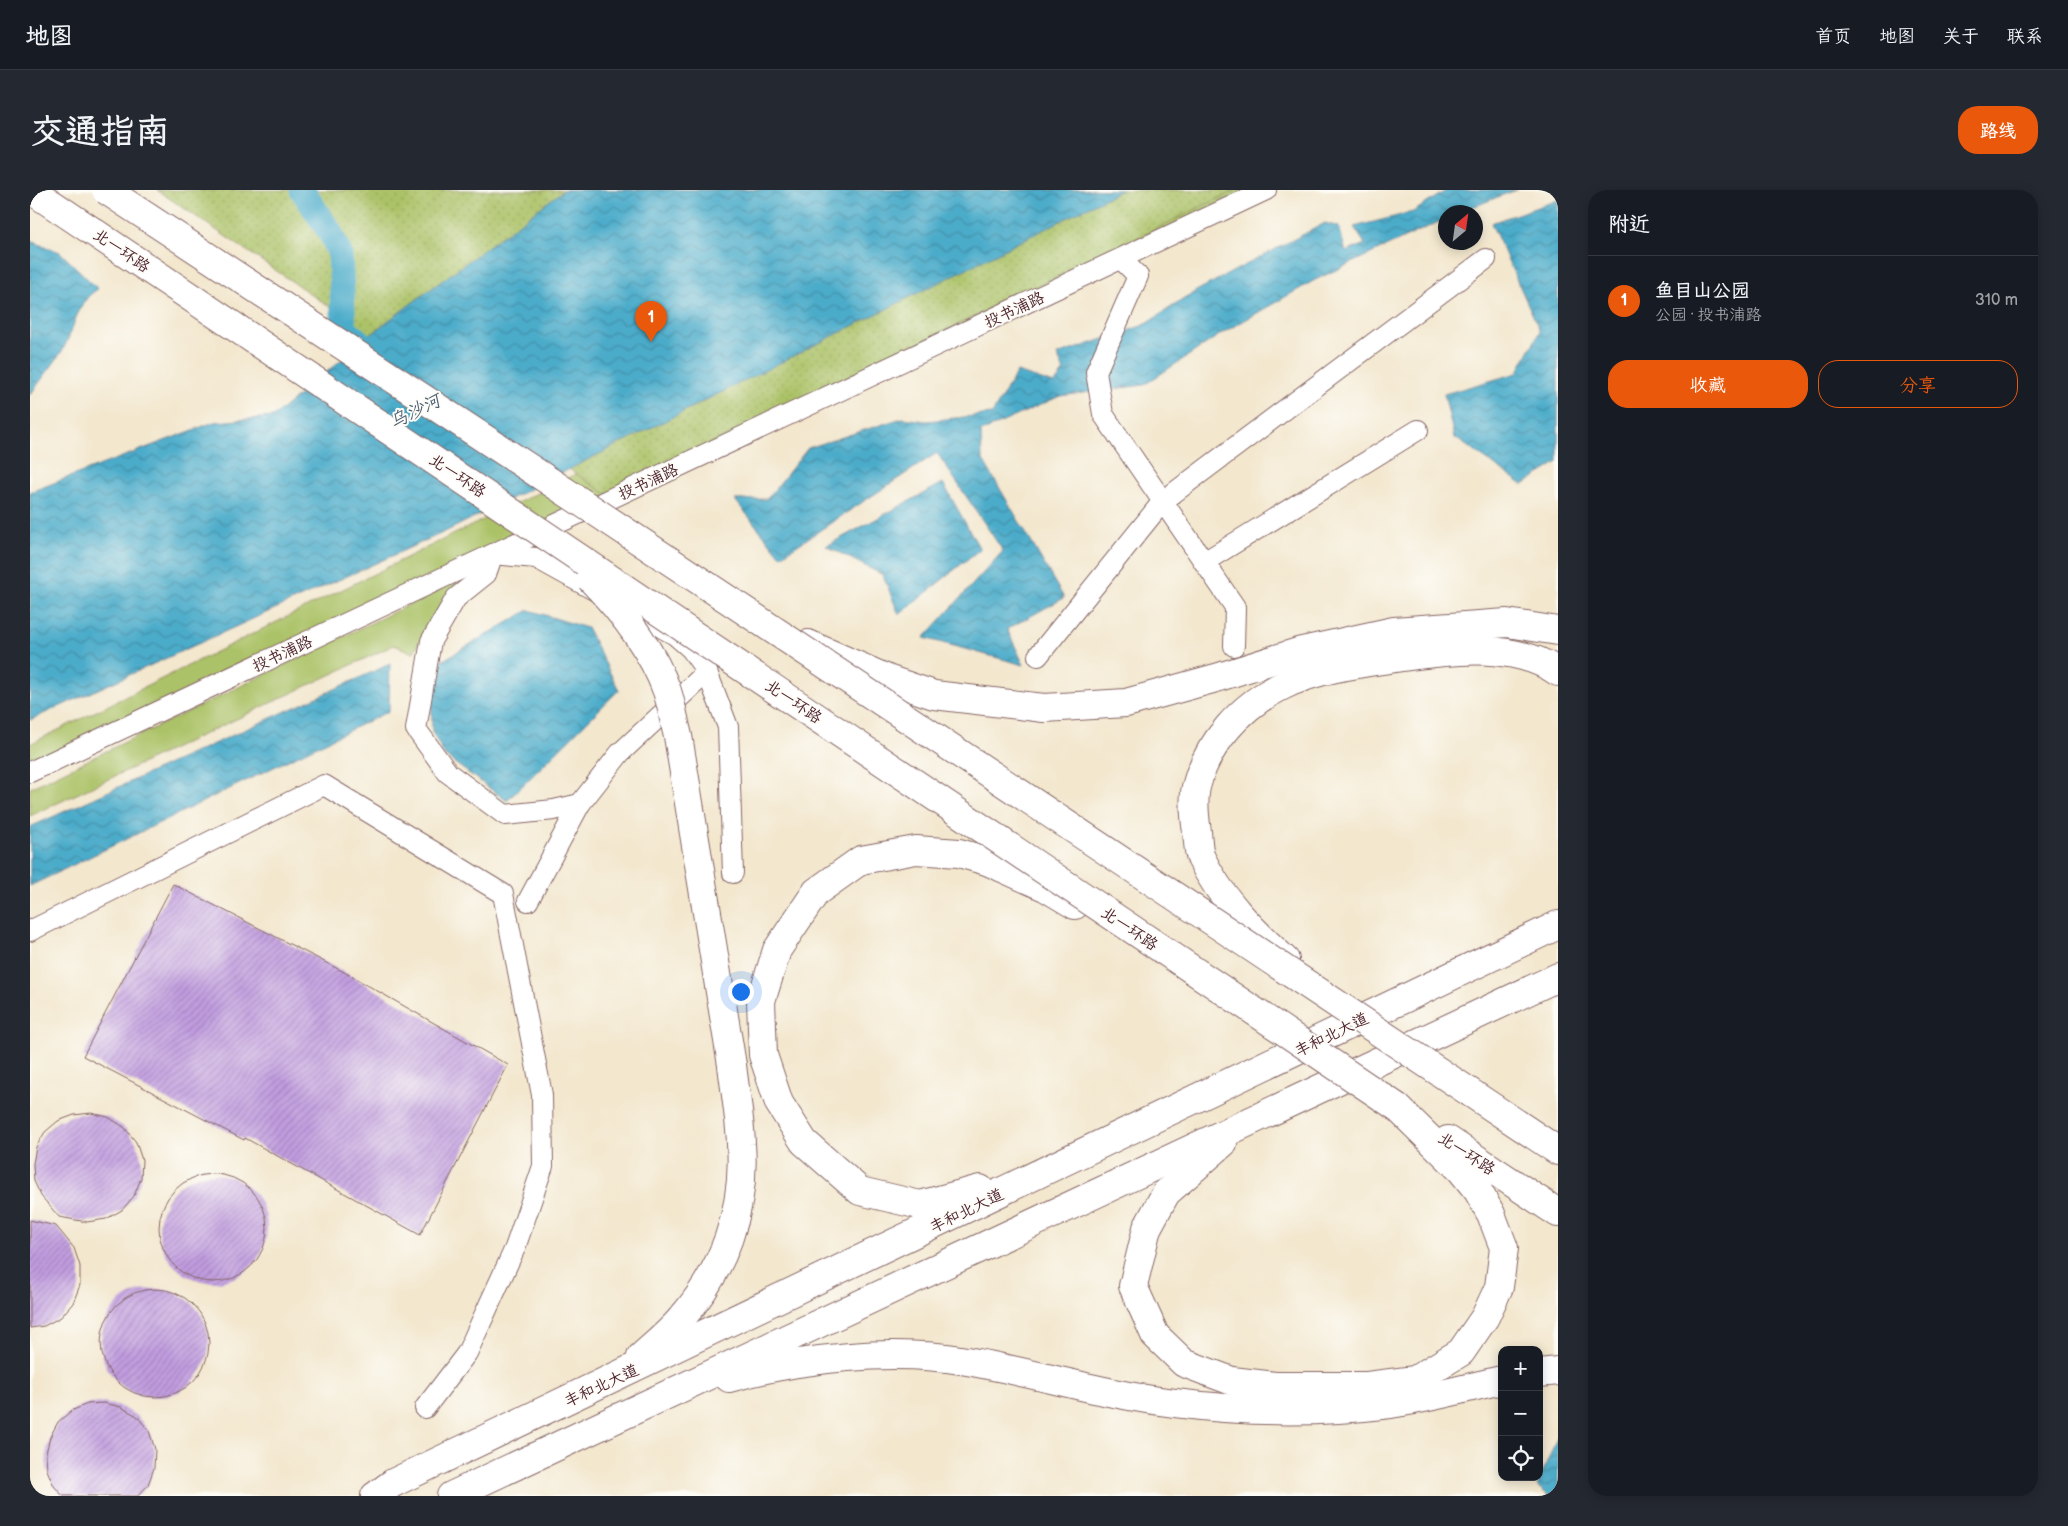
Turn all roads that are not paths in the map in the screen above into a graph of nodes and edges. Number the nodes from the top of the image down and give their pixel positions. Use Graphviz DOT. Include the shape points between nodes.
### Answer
graph roads {
  1 [pos="31,190"];
  2 [pos="106,190"];
  3 [pos="1266,190"];
  4 [pos="1121,258"];
  5 [pos="1486,258"];
  6 [pos="362,410"];
  7 [pos="1418,430"];
  8 [pos="1163,501"];
  9 [pos="494,554"];
  10 [pos="1204,562"];
  11 [pos="771,628"];
  12 [pos="1558,631"];
  13 [pos="1234,646"];
  14 [pos="1038,656"];
  15 [pos="707,672"];
  16 [pos="1558,672"];
  17 [pos="30,772"];
  18 [pos="580,804"];
  19 [pos="733,873"];
  20 [pos="528,901"];
  21 [pos="1558,912"];
  22 [pos="1558,925"];
  23 [pos="30,931"];
  24 [pos="1498,953"];
  25 [pos="1558,976"];
  26 [pos="1327,998"];
  27 [pos="1254,1012"];
  28 [pos="1471,1093"];
  29 [pos="1397,1107"];
  30 [pos="1248,1121"];
  31 [pos="1558,1144"];
  32 [pos="1558,1151"];
  33 [pos="1039,1174"];
  34 [pos="1558,1213"];
  35 [pos="1558,1371"];
  36 [pos="1543,1373"];
  37 [pos="622,1375"];
  38 [pos="1498,1381"];
  39 [pos="665,1395"];
  40 [pos="425,1408"];
  41 [pos="375,1496"];
  42 [pos="451,1496"];
  1 -- 6 [label="highway, 北一环路, bridge"];
  2 -- 11 [label="highway, bridge"];
  3 -- 4 [label="street, 投书浦路"];
  4 -- 8 [label="street" via="1138,276 1096,372 1103,414"];
  4 -- 9 [label="street, 投书浦路"];
  5 -- 8 [label="street"];
  6 -- 27 [label="highway, 北一环路, bridge"];
  6 -- 37 [label="highway, bridge" via="422,466 586,574 614,603 651,657 666,690 678,736 732,1064 741,1145 741,1188 735,1222 722,1256 702,1292 679,1321"];
  7 -- 10 [label="street"];
  8 -- 10 [label="street"];
  8 -- 14 [label="street"];
  9 -- 15 [label="street" via="536,558 675,635"];
  9 -- 17 [label="street, 投书浦路"];
  9 -- 18 [label="street" via="486,574 456,598 431,641 416,729 448,773 505,814 554,810"];
  10 -- 13 [label="street" via="1235,607"];
  11 -- 12 [label="highway, bridge" via="890,680 934,695 1044,708 1126,703 1298,652 1394,631 1507,623"];
  11 -- 26 [label="highway, bridge"];
  15 -- 18 [label="street" via="620,753"];
  15 -- 19 [label="street" via="728,727"];
  16 -- 26 [label="highway, bridge" via="1510,654 1469,650 1424,654 1325,672 1282,686 1254,703 1228,725 1209,755 1196,788 1195,821 1200,856 1224,898 1259,936"];
  18 -- 20 [label="street"];
  21 -- 24 [label="highway"];
  22 -- 24 [label="highway, 丰和北大道"];
  23 -- 40 [label="street" via="324,785 503,894 542,1095 544,1166 515,1248 467,1353"];
  24 -- 33 [label="highway, 丰和北大道"];
  25 -- 30 [label="highway"];
  26 -- 28 [label="highway, bridge"];
  27 -- 29 [label="highway, 北一环路, bridge"];
  27 -- 33 [label="highway, bridge" via="1045,887 968,855 916,850 861,860 816,892 777,950 761,1001 763,1055 779,1103 804,1142 860,1191 920,1205"];
  28 -- 31 [label="highway"];
  28 -- 32 [label="highway"];
  29 -- 30 [label="highway" via="1478,1191 1504,1248 1499,1287 1485,1318 1461,1352 1415,1380 1367,1386 1275,1386 1232,1381 1184,1363 1155,1335 1133,1286 1147,1228 1166,1193"];
  29 -- 34 [label="highway, 北一环路"];
  30 -- 39 [label="highway"];
  33 -- 37 [label="highway, 丰和北大道"];
  35 -- 36 [label="highway"];
  37 -- 41 [label="highway, 丰和北大道" via="394,1483"];
  38 -- 39 [label="highway" via="1391,1404 1294,1411 1175,1404 966,1361 897,1354 757,1370"];
  39 -- 42 [label="highway"];
}
